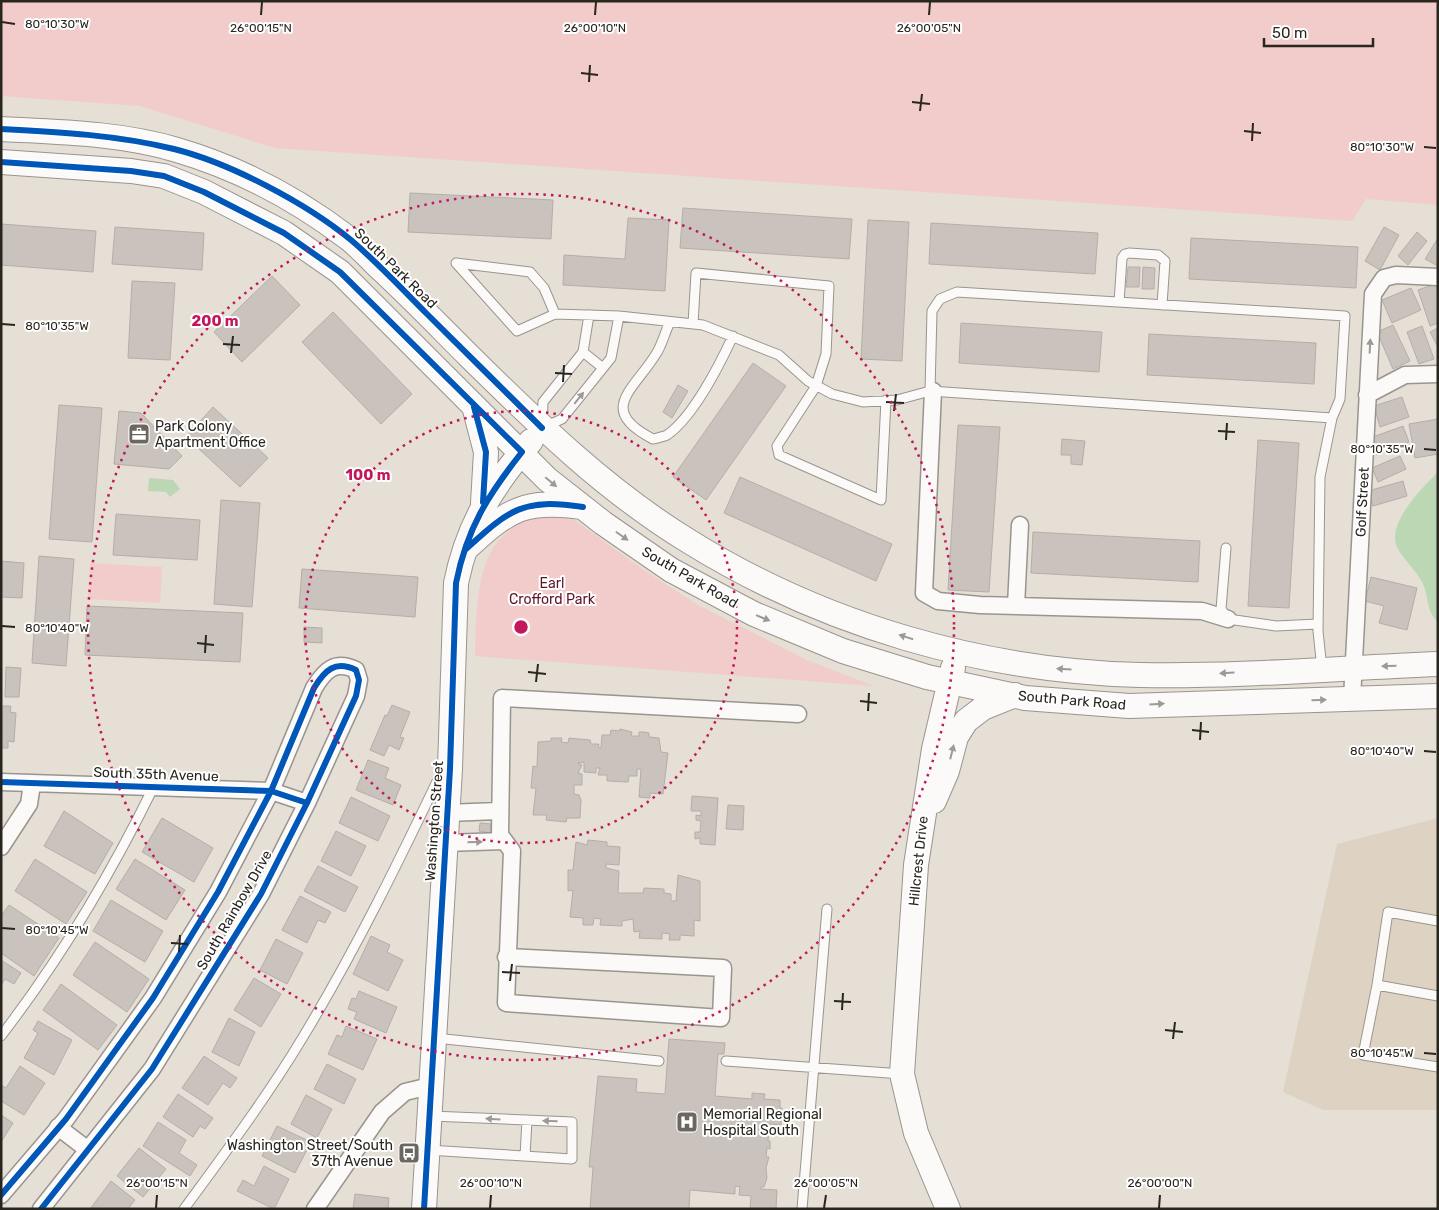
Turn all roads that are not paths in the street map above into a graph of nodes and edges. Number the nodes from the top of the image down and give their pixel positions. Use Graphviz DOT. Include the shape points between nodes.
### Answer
graph roads {
  1 [pos="1,129"];
  2 [pos="1,162"];
  3 [pos="1438,277"];
  4 [pos="1118,302"];
  5 [pos="1162,304"];
  6 [pos="555,314"];
  7 [pos="589,315"];
  8 [pos="619,316"];
  9 [pos="670,322"];
  10 [pos="693,324"];
  11 [pos="733,336"];
  12 [pos="583,352"];
  13 [pos="603,368"];
  14 [pos="1438,374"];
  15 [pos="816,386"];
  16 [pos="932,391"];
  17 [pos="1367,395"];
  18 [pos="886,400"];
  19 [pos="473,404"];
  20 [pos="1332,418"];
  21 [pos="542,428"];
  22 [pos="522,452"];
  23 [pos="483,506"];
  24 [pos="583,507"];
  25 [pos="1020,525"];
  26 [pos="1226,548"];
  27 [pos="462,552"];
  28 [pos="1016,606"];
  29 [pos="1228,619"];
  30 [pos="1318,624"];
  31 [pos="958,652"];
  32 [pos="1438,664"];
  33 [pos="1353,668"];
  34 [pos="1322,669"];
  35 [pos="950,682"];
  36 [pos="1015,695"];
  37 [pos="1438,696"];
  38 [pos="1352,699"];
  39 [pos="798,714"];
  40 [pos="451,752"];
  41 [pos="1,782"];
  42 [pos="32,784"];
  43 [pos="154,786"];
  44 [pos="272,791"];
  45 [pos="307,803"];
  46 [pos="498,812"];
  47 [pos="447,813"];
  48 [pos="921,830"];
  49 [pos="504,841"];
  50 [pos="445,843"];
  51 [pos="1,847"];
  52 [pos="827,909"];
  53 [pos="1438,921"];
  54 [pos="506,957"];
  55 [pos="1377,985"];
  56 [pos="1438,996"];
  57 [pos="1,1036"];
  58 [pos="432,1038"];
  59 [pos="658,1061"];
  60 [pos="726,1061"];
  61 [pos="813,1067"];
  62 [pos="1438,1067"];
  63 [pos="902,1074"];
  64 [pos="430,1086"];
  65 [pos="428,1115"];
  66 [pos="527,1120"];
  67 [pos="58,1127"];
  68 [pos="88,1150"];
  69 [pos="426,1150"];
  70 [pos="525,1156"];
  71 [pos="328,1191"];
  72 [pos="1,1195"];
  73 [pos="41,1209"];
  74 [pos="184,1209"];
  75 [pos="315,1209"];
  76 [pos="327,1209"];
  77 [pos="424,1209"];
  78 [pos="802,1209"];
  79 [pos="948,1209"];
  1 -- 21 [label="street, South Park Road" via="135,140 176,149 263,184 302,206 350,240"];
  2 -- 19 [label="street, South Park Road" via="164,176 249,214 284,233 340,272"];
  17 -- 3 [label="street, Golf Street, one-way" via="1372,294 1384,278 1396,275"];
  4 -- 5 [label="lane"];
  4 -- 5 [label="lane" via="1122,258 1129,253 1162,257 1165,261"];
  4 -- 16 [label="lane" via="957,292 940,300 932,311"];
  5 -- 20 [label="lane" via="1345,316 1340,399"];
  6 -- 6 [label="lane" via="518,331 456,263 530,272 544,288"];
  6 -- 7 [label="lane"];
  7 -- 8 [label="lane"];
  7 -- 12 [label="lane"];
  8 -- 9 [label="lane"];
  8 -- 13 [label="lane" via="611,358"];
  9 -- 10 [label="lane"];
  9 -- 11 [label="lane" via="656,354 630,387 622,406 626,421 653,439 665,436 677,426 714,376"];
  10 -- 11 [label="lane"];
  10 -- 15 [label="lane" via="696,273 829,286 826,354"];
  11 -- 15 [label="lane" via="779,355"];
  12 -- 13 [label="lane"];
  12 -- 21 [label="lane" via="543,402"];
  21 -- 13 [label="lane, one-way" via="562,419"];
  14 -- 17 [label="street" via="1405,375"];
  15 -- 18 [label="lane" via="863,402"];
  15 -- 18 [label="lane" via="777,446 779,455 881,500"];
  16 -- 18 [label="lane"];
  16 -- 20 [label="lane"];
  16 -- 28 [label="street" via="924,593 938,601"];
  17 -- 33 [label="street, Golf Street"];
  19 -- 22 [label="street, South Park Road"];
  19 -- 23 [label="street" via="486,452"];
  20 -- 30 [label="lane" via="1320,477"];
  21 -- 22 [label="street, Washington Street"];
  31 -- 21 [label="street, South Park Road, one-way" via="854,622 769,586 690,542 608,487"];
  22 -- 23 [label="street, Washington Street"];
  22 -- 24 [label="street, South Park Road, one-way" via="547,479"];
  23 -- 27 [label="street, Washington Street"];
  24 -- 27 [label="street" via="536,504 509,513"];
  24 -- 35 [label="street, South Park Road, one-way" via="671,570 754,614 843,650"];
  25 -- 28 [label="street"];
  26 -- 29 [label="lane" via="1221,609"];
  27 -- 40 [label="street, Washington Street" via="454,606"];
  28 -- 29 [label="street" via="1202,611"];
  29 -- 30 [label="lane" via="1276,626"];
  30 -- 34 [label="lane"];
  34 -- 31 [label="street, South Park Road, one-way" via="1139,675 1045,668"];
  31 -- 35 [label="street, Hillcrest Drive"];
  32 -- 33 [label="street, South Park Road, one-way"];
  33 -- 34 [label="street, South Park Road"];
  33 -- 38 [label="street, Golf Street"];
  35 -- 36 [label="street, South Park Road"];
  35 -- 48 [label="street, Hillcrest Drive" via="934,749"];
  36 -- 38 [label="street, South Park Road, one-way" via="1129,706"];
  48 -- 36 [label="street, one-way" via="947,771 956,737 966,721 984,708"];
  37 -- 38 [label="street, South Park Road"];
  39 -- 46 [label="street" via="502,698"];
  40 -- 47 [label="street, Washington Street"];
  40 -- 74 [label="lane" via="385,888 302,1038"];
  41 -- 42 [label="street, South 35th Avenue"];
  42 -- 43 [label="street, South 35th Avenue"];
  42 -- 51 [label="street" via="29,804"];
  43 -- 44 [label="street, South 35th Avenue"];
  43 -- 57 [label="lane" via="80,922 48,973"];
  44 -- 45 [label="street, South 35th Avenue"];
  44 -- 45 [label="street, South Rainbow Drive" via="321,676 333,667 346,665 356,670 360,680 356,696"];
  44 -- 67 [label="street, South Rainbow Drive" via="218,892 153,998"];
  45 -- 68 [label="street, South Rainbow Drive" via="261,894 157,1061"];
  46 -- 47 [label="street"];
  46 -- 49 [label="street" via="500,835"];
  47 -- 50 [label="street, Washington Street"];
  48 -- 63 [label="street, Hillcrest Drive"];
  50 -- 49 [label="street, one-way"];
  49 -- 54 [label="street" via="512,851"];
  50 -- 58 [label="street, Washington Street"];
  52 -- 61 [label="lane"];
  53 -- 55 [label="lane" via="1388,912"];
  54 -- 54 [label="street" via="723,968 721,1018 506,1003"];
  55 -- 56 [label="lane"];
  55 -- 62 [label="lane" via="1363,1055"];
  58 -- 59 [label="lane"];
  58 -- 64 [label="street, Washington Street"];
  60 -- 61 [label="lane"];
  61 -- 63 [label="lane"];
  61 -- 78 [label="lane"];
  63 -- 79 [label="street, Hillcrest Drive" via="916,1133"];
  64 -- 65 [label="street, Washington Street"];
  64 -- 71 [label="street" via="405,1092 382,1112"];
  66 -- 65 [label="lane, one-way"];
  65 -- 69 [label="street, Washington Street"];
  66 -- 70 [label="lane"];
  70 -- 66 [label="lane, one-way" via="572,1159 572,1122"];
  67 -- 68 [label="street"];
  67 -- 72 [label="street, South Rainbow Drive"];
  68 -- 73 [label="street, South Rainbow Drive"];
  69 -- 70 [label="lane"];
  69 -- 77 [label="street, Washington Street"];
  71 -- 75 [label="street"];
  71 -- 76 [label="lane"];
}
